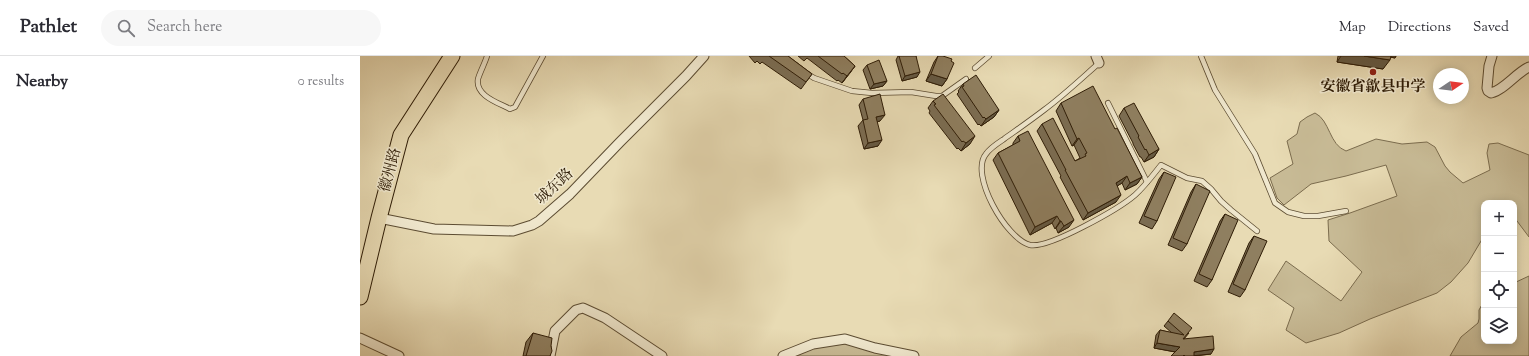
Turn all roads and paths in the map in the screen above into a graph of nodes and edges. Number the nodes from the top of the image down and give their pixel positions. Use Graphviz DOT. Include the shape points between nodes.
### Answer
graph roads {
  1 [pos="452,56"];
  2 [pos="488,56"];
  3 [pos="543,56"];
  4 [pos="704,56"];
  5 [pos="989,56"];
  6 [pos="1202,56"];
  7 [pos="1492,56"];
  8 [pos="1098,59"];
  9 [pos="975,68"];
  10 [pos="1529,68"];
  11 [pos="802,70"];
  12 [pos="966,79"];
  13 [pos="1108,103"];
  14 [pos="1147,182"];
  15 [pos="1346,211"];
  16 [pos="379,218"];
  17 [pos="1257,231"];
  18 [pos="360,297"];
  19 [pos="360,338"];
  20 [pos="399,356"];
  21 [pos="550,356"];
  22 [pos="662,356"];
  23 [pos="783,356"];
  24 [pos="914,356"];
  1 -- 16 [label="main road, 徽州路" via="401,135"];
  2 -- 3 [label="lane" via="478,80 481,91 510,109 515,107"];
  4 -- 16 [label="street, 城东路" via="570,194 532,225 513,232 434,229"];
  5 -- 9 [label="lane"];
  6 -- 15 [label="lane" via="1216,90 1255,154 1275,203 1288,212 1304,216"];
  7 -- 10 [label="street" via="1487,88 1491,93"];
  8 -- 14 [label="lane" via="1045,110 985,154 982,172 989,197 1004,225 1014,236 1029,245 1035,245 1060,237 1107,214 1135,195"];
  11 -- 12 [label="lane" via="814,78 865,93 911,92 942,96"];
  13 -- 14 [label="lane"];
  14 -- 17 [label="lane" via="1161,165 1187,178 1202,182 1212,188 1221,201"];
  16 -- 18 [label="main road, 徽州路"];
  19 -- 20 [label="street"];
  21 -- 22 [label="street" via="555,331 576,310 583,308 601,316"];
  23 -- 24 [label="street" via="813,344 845,340"];
}
